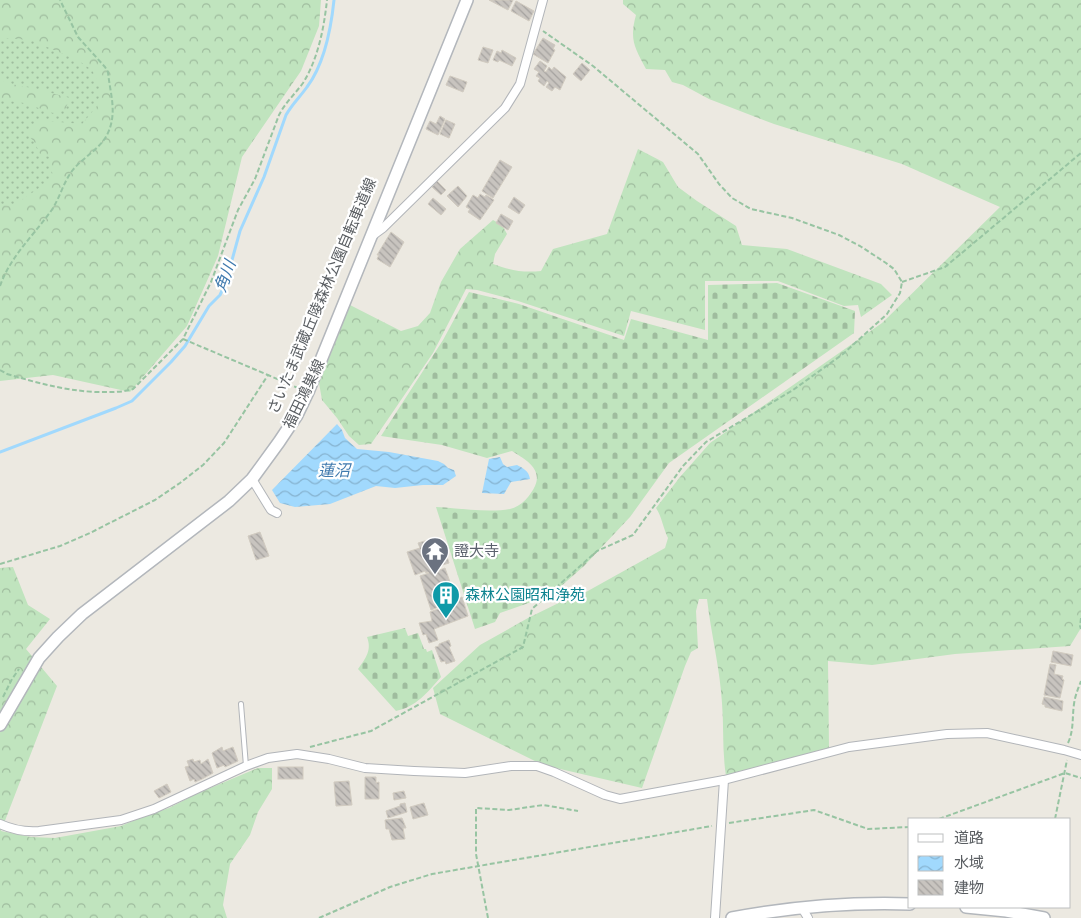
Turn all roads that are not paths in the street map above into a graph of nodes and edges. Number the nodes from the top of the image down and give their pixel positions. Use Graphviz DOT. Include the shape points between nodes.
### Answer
graph roads {
  1 [pos="467,0"];
  2 [pos="544,0"];
  3 [pos="371,236"];
  4 [pos="252,479"];
  5 [pos="277,513"];
  6 [pos="241,704"];
  7 [pos="0,725"];
  8 [pos="1081,755"];
  9 [pos="246,766"];
  10 [pos="724,780"];
  11 [pos="0,824"];
  12 [pos="908,904"];
  13 [pos="976,908"];
  14 [pos="805,913"];
  15 [pos="716,918"];
  16 [pos="732,918"];
  17 [pos="1044,918"];
  1 -- 3 [label="main road, 福田鴻巣線"];
  2 -- 3 [label="street" via="520,84 505,108 383,228"];
  3 -- 4 [label="main road, 福田鴻巣線" via="297,415"];
  4 -- 5 [label="street" via="271,510"];
  4 -- 7 [label="main road, 福田鴻巣線" via="229,501 82,614 58,637 39,658"];
  6 -- 9 [label="lane"];
  8 -- 10 [label="street" via="987,733 947,734 849,747"];
  9 -- 10 [label="street" via="268,758 298,754 365,768 414,771 465,773 537,766 620,799"];
  9 -- 11 [label="street" via="154,809 121,820 39,832"];
  10 -- 15 [label="street"];
  12 -- 14 [label="main road" via="869,903"];
  13 -- 17 [label="main road"];
  14 -- 16 [label="main road"];
}
